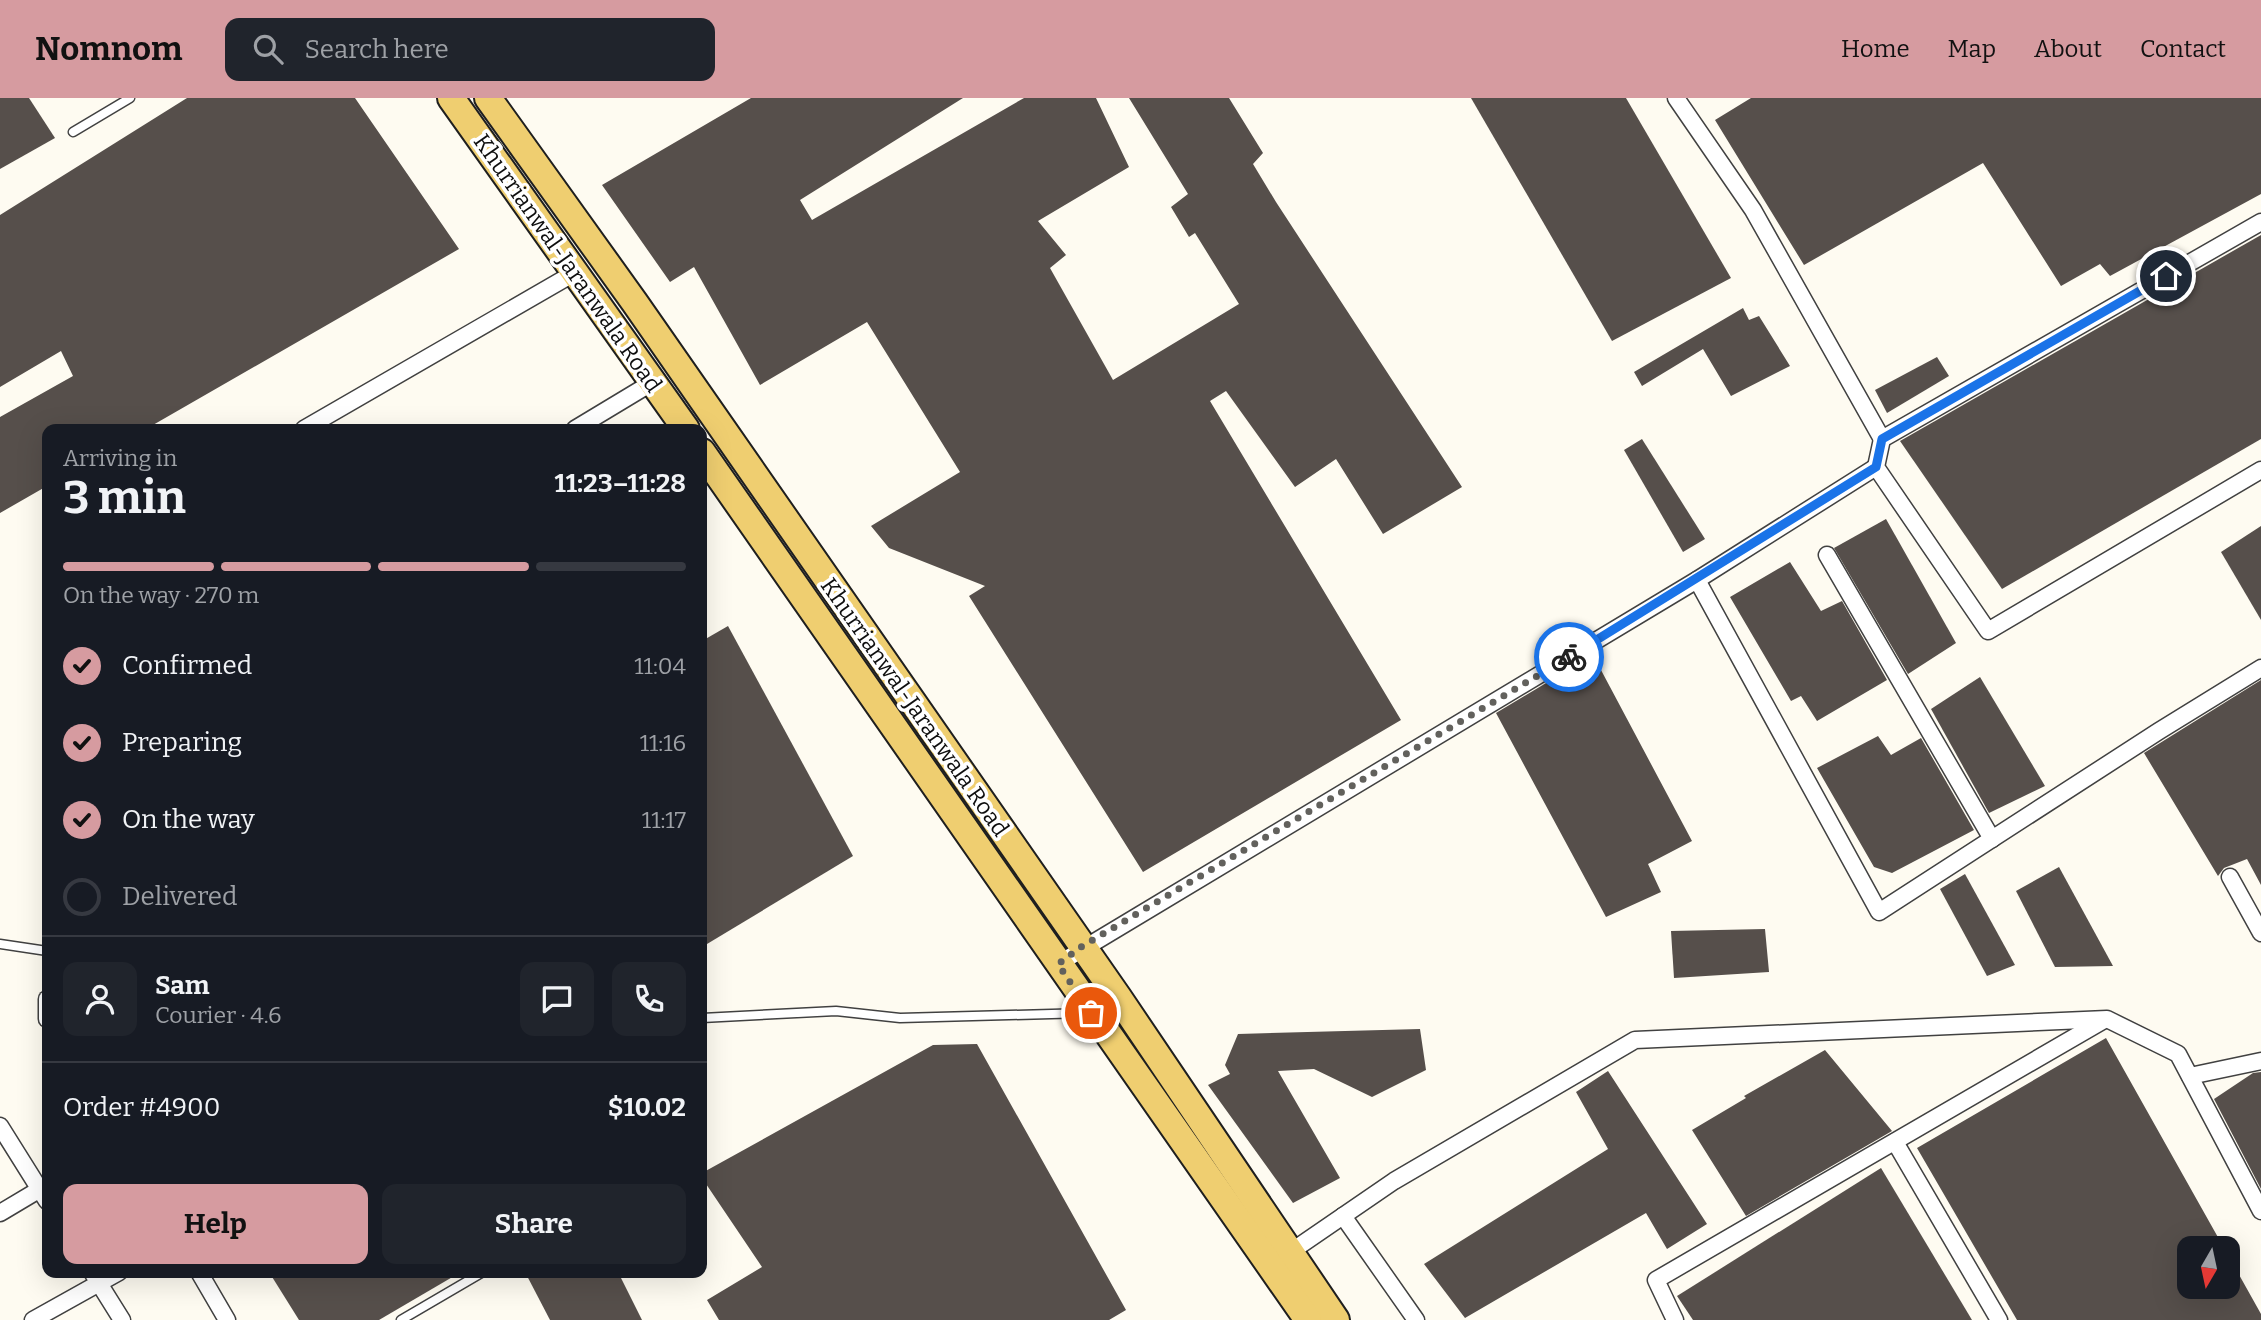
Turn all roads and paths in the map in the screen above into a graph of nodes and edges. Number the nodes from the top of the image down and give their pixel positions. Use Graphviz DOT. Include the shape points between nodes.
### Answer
graph roads {
  1 [pos="130,98"];
  2 [pos="451,98"];
  3 [pos="488,98"];
  4 [pos="1676,98"];
  5 [pos="73,132"];
  6 [pos="2261,222"];
  7 [pos="576,272"];
  8 [pos="653,382"];
  9 [pos="313,424"];
  10 [pos="583,424"];
  11 [pos="682,424"];
  12 [pos="1882,439"];
  13 [pos="707,459"];
  14 [pos="1876,467"];
  15 [pos="2261,470"];
  16 [pos="1827,555"];
  17 [pos="1697,580"];
  18 [pos="2261,668"];
  19 [pos="1992,839"];
  20 [pos="2230,877"];
  21 [pos="2261,933"];
  22 [pos="0,944"];
  23 [pos="1081,947"];
  24 [pos="42,950"];
  25 [pos="1058,964"];
  26 [pos="1091,1013"];
  27 [pos="707,1018"];
  28 [pos="2106,1019"];
  29 [pos="2261,1061"];
  30 [pos="2190,1076"];
  31 [pos="0,1126"];
  32 [pos="1895,1142"];
  33 [pos="42,1188"];
  34 [pos="42,1193"];
  35 [pos="2261,1211"];
  36 [pos="0,1213"];
  37 [pos="1343,1216"];
  38 [pos="1289,1253"];
  39 [pos="96,1278"];
  40 [pos="202,1278"];
  41 [pos="474,1278"];
  42 [pos="33,1320"];
  43 [pos="122,1320"];
  44 [pos="227,1320"];
  45 [pos="401,1320"];
  46 [pos="1308,1320"];
  47 [pos="1336,1320"];
  48 [pos="1416,1320"];
  49 [pos="1675,1320"];
  50 [pos="1998,1320"];
  1 -- 5 [label="lane"];
  2 -- 7 [label="main road, Khurrianwal-Jaranwala Road"];
  3 -- 23 [label="main road, Khurrianwal-Jaranwala Road"];
  4 -- 12 [label="street" via="1753,210"];
  6 -- 12 [label="street"];
  7 -- 8 [label="main road, Khurrianwal-Jaranwala Road"];
  7 -- 9 [label="street"];
  8 -- 10 [label="street"];
  8 -- 11 [label="main road, Khurrianwal-Jaranwala Road"];
  12 -- 14 [label="street"];
  13 -- 25 [label="main road, Khurrianwal-Jaranwala Road"];
  14 -- 15 [label="street" via="1988,631"];
  14 -- 17 [label="street"];
  16 -- 19 [label="street"];
  17 -- 19 [label="street" via="1879,912"];
  17 -- 23 [label="street"];
  18 -- 19 [label="street"];
  20 -- 21 [label="street"];
  22 -- 24 [label="lane"];
  23 -- 25 [label="street"];
  23 -- 38 [label="main road, Khurrianwal-Jaranwala Road"];
  25 -- 26 [label="main road, Khurrianwal-Jaranwala Road"];
  26 -- 27 [label="lane" via="900,1018 836,1011"];
  26 -- 46 [label="main road, Khurrianwal-Jaranwala Road"];
  28 -- 30 [label="street" via="2178,1054"];
  28 -- 32 [label="street"];
  28 -- 37 [label="street" via="1635,1040 1394,1181"];
  29 -- 30 [label="street"];
  30 -- 35 [label="street"];
  31 -- 33 [label="street"];
  32 -- 49 [label="street" via="1656,1280"];
  32 -- 50 [label="street"];
  34 -- 36 [label="street"];
  37 -- 38 [label="street"];
  37 -- 48 [label="street"];
  38 -- 47 [label="main road, Khurrianwal-Jaranwala Road"];
  39 -- 42 [label="street"];
  39 -- 43 [label="street"];
  40 -- 44 [label="street"];
  41 -- 45 [label="lane"];
}
